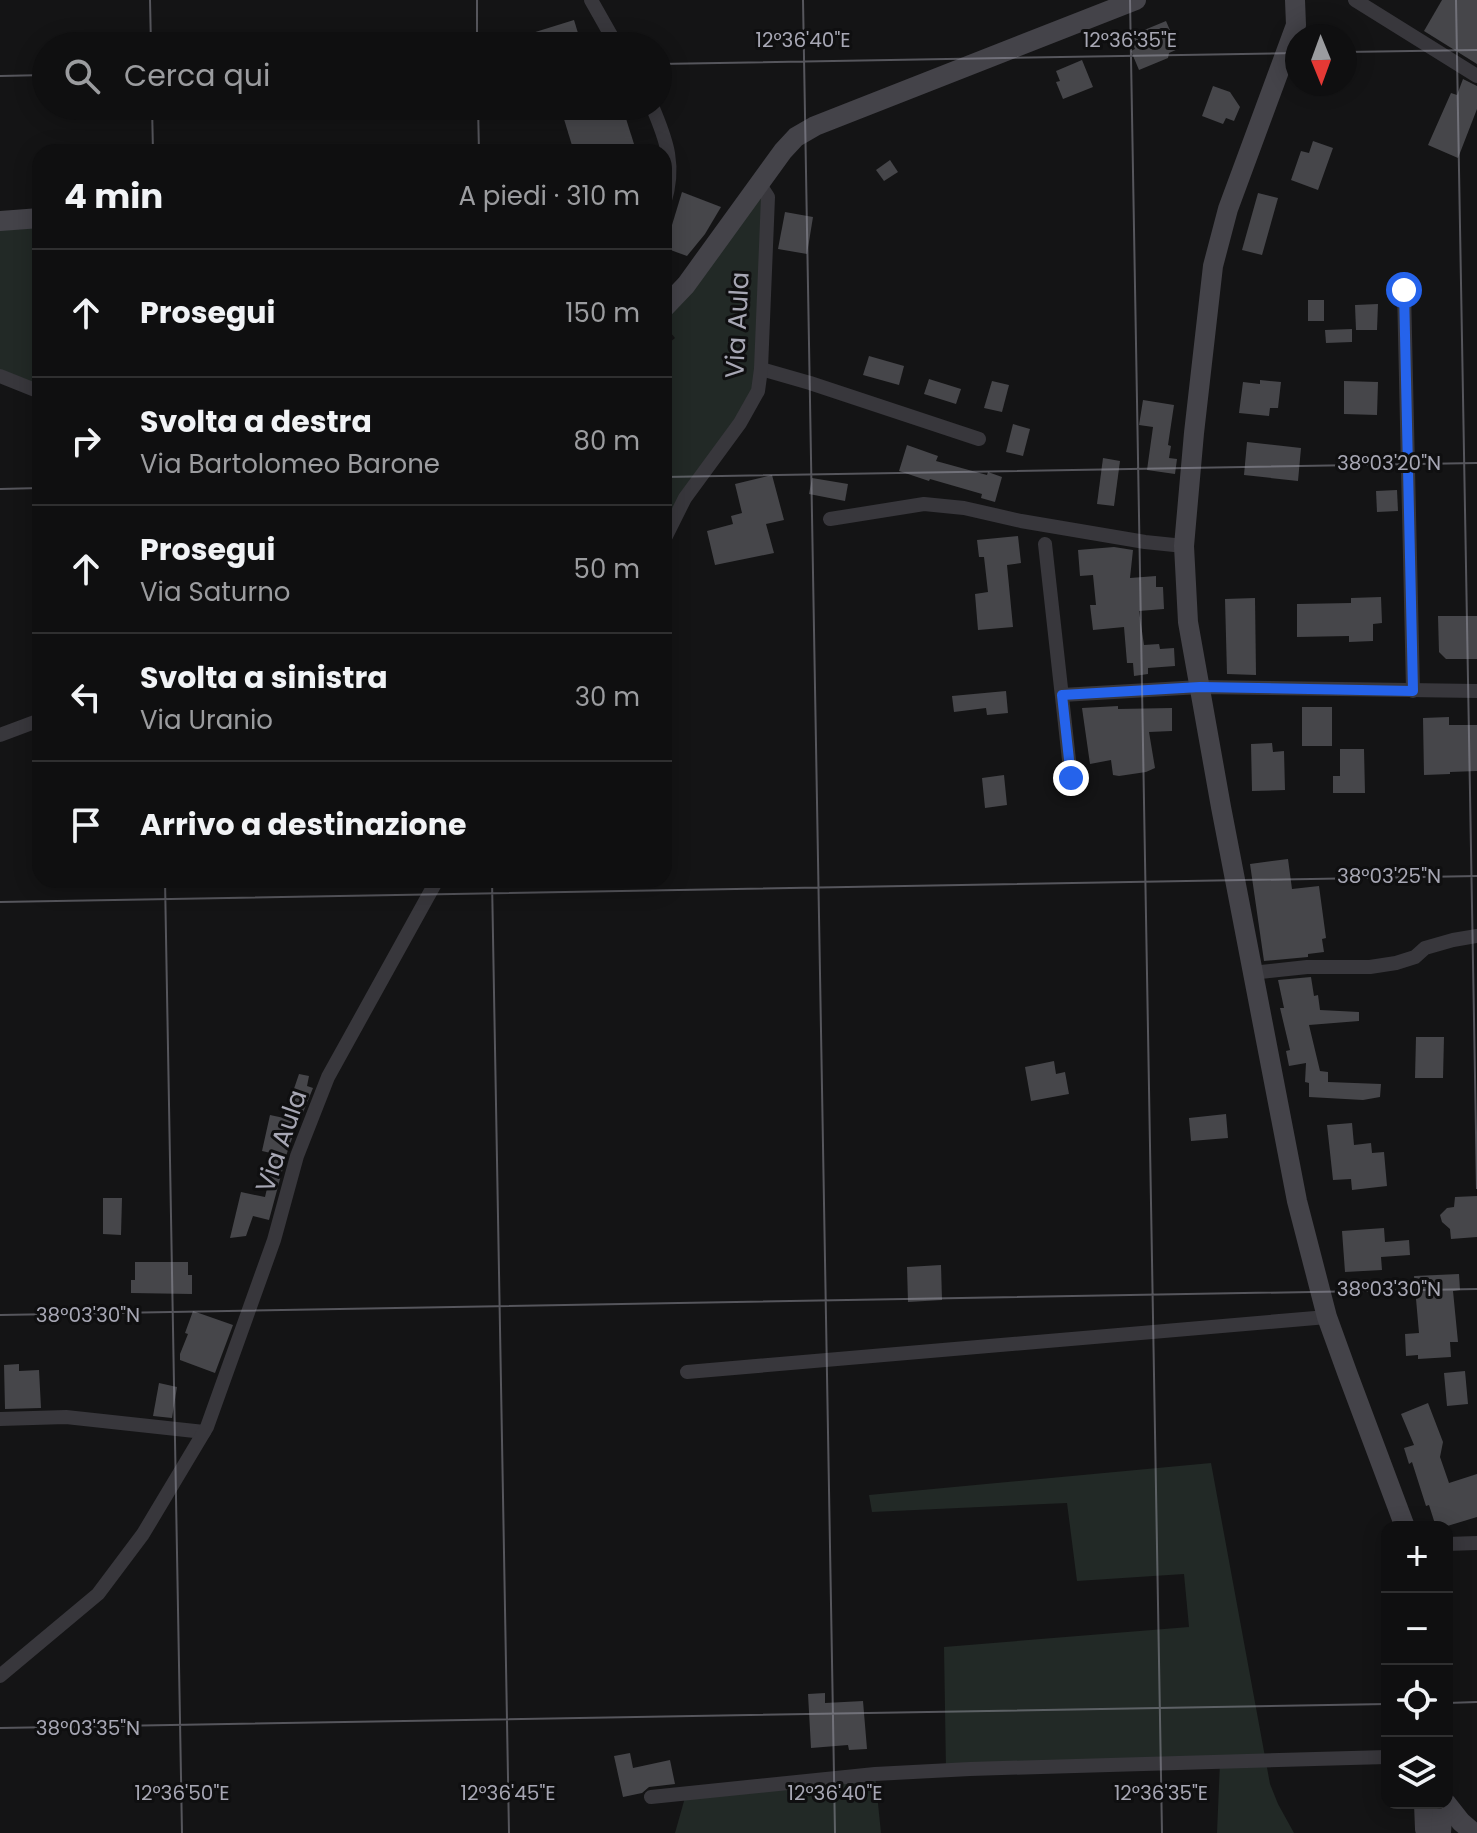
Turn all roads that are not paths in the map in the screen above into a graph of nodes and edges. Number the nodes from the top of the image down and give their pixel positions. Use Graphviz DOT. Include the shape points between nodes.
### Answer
graph roads {
  1 [pos="591,0"];
  2 [pos="1136,0"];
  3 [pos="1295,0"];
  4 [pos="1355,0"];
  5 [pos="609,32"];
  6 [pos="1477,76"];
  7 [pos="658,120"];
  8 [pos="667,144"];
  9 [pos="759,183"];
  10 [pos="32,219"];
  11 [pos="0,221"];
  12 [pos="1404,290"];
  13 [pos="672,300"];
  14 [pos="761,369"];
  15 [pos="0,376"];
  16 [pos="32,389"];
  17 [pos="979,439"];
  18 [pos="830,519"];
  19 [pos="672,524"];
  20 [pos="1045,544"];
  21 [pos="1184,546"];
  22 [pos="1200,687"];
  23 [pos="1413,691"];
  24 [pos="1477,691"];
  25 [pos="1062,695"];
  26 [pos="32,723"];
  27 [pos="0,735"];
  28 [pos="1071,778"];
  29 [pos="433,888"];
  30 [pos="1477,936"];
  31 [pos="1252,973"];
  32 [pos="1327,1317"];
  33 [pos="687,1372"];
  34 [pos="0,1419"];
  35 [pos="204,1432"];
  36 [pos="1403,1521"];
  37 [pos="1477,1543"];
  38 [pos="1453,1544"];
  39 [pos="0,1676"];
  40 [pos="1381,1757"];
  41 [pos="651,1797"];
  42 [pos="1430,1809"];
  43 [pos="1432,1809"];
  44 [pos="1435,1809"];
  45 [pos="1442,1809"];
  46 [pos="1413,1833"];
  47 [pos="1428,1833"];
  48 [pos="1441,1833"];
  49 [pos="1474,1833"];
  1 -- 5 [label="street"];
  2 -- 9 [label="main road" via="815,126 796,137"];
  3 -- 21 [label="main road" via="1296,25 1228,209 1213,266"];
  4 -- 6 [label="street"];
  7 -- 8 [label="street"];
  9 -- 13 [label="main road"];
  9 -- 14 [label="street, Via Aula" via="768,197"];
  10 -- 11 [label="main road"];
  12 -- 23 [label="street"];
  14 -- 17 [label="street"];
  14 -- 19 [label="street, Via Aula" via="758,391 740,423"];
  15 -- 16 [label="street"];
  18 -- 21 [label="street" via="924,504"];
  20 -- 25 [label="street"];
  21 -- 22 [label="main road" via="1188,622"];
  22 -- 23 [label="street"];
  22 -- 25 [label="street"];
  22 -- 31 [label="main road"];
  23 -- 24 [label="street"];
  25 -- 28 [label="street"];
  26 -- 27 [label="street"];
  29 -- 35 [label="street, Via Aula" via="328,1077"];
  30 -- 31 [label="street" via="1425,948 1396,963"];
  31 -- 32 [label="main road" via="1297,1201"];
  32 -- 33 [label="street"];
  32 -- 36 [label="main road"];
  34 -- 35 [label="street" via="66,1417"];
  35 -- 39 [label="street, Via Aula" via="143,1534 98,1594"];
  37 -- 38 [label="street"];
  40 -- 41 [label="street" via="875,1774"];
  42 -- 46 [label="main road"];
  43 -- 47 [label="main road"];
  44 -- 48 [label="main road"];
  45 -- 49 [label="main road"];
}
